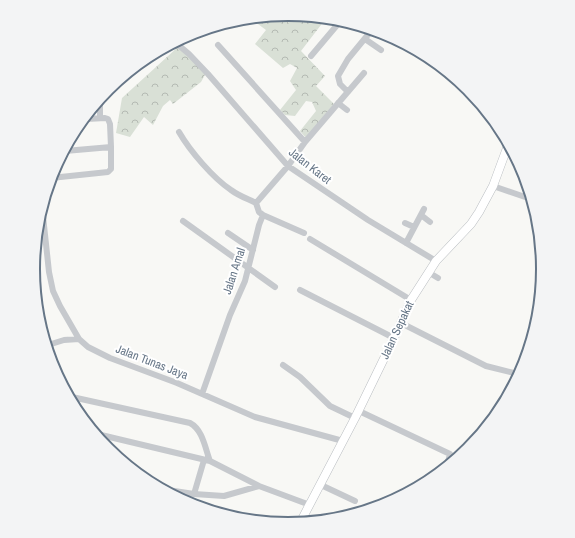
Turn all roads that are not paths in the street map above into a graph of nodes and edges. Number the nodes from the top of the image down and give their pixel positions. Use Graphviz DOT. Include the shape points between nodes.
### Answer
graph roads {
  1 [pos="336,26"];
  2 [pos="368,35"];
  3 [pos="365,39"];
  4 [pos="218,45"];
  5 [pos="179,46"];
  6 [pos="380,50"];
  7 [pos="311,56"];
  8 [pos="364,73"];
  9 [pos="348,92"];
  10 [pos="338,103"];
  11 [pos="100,106"];
  12 [pos="347,110"];
  13 [pos="100,118"];
  14 [pos="90,120"];
  15 [pos="179,132"];
  16 [pos="305,142"];
  17 [pos="111,147"];
  18 [pos="70,151"];
  19 [pos="506,152"];
  20 [pos="288,166"];
  21 [pos="57,177"];
  22 [pos="493,186"];
  23 [pos="524,197"];
  24 [pos="256,203"];
  25 [pos="424,209"];
  26 [pos="263,215"];
  27 [pos="421,216"];
  28 [pos="183,221"];
  29 [pos="430,222"];
  30 [pos="406,223"];
  31 [pos="414,228"];
  32 [pos="228,233"];
  33 [pos="304,233"];
  34 [pos="42,236"];
  35 [pos="310,239"];
  36 [pos="406,243"];
  37 [pos="253,250"];
  38 [pos="436,261"];
  39 [pos="248,268"];
  40 [pos="428,272"];
  41 [pos="438,278"];
  42 [pos="275,287"];
  43 [pos="300,290"];
  44 [pos="411,300"];
  45 [pos="401,323"];
  46 [pos="394,338"];
  47 [pos="79,339"];
  48 [pos="51,344"];
  49 [pos="283,365"];
  50 [pos="513,373"];
  51 [pos="202,394"];
  52 [pos="76,398"];
  53 [pos="357,414"];
  54 [pos="104,436"];
  55 [pos="343,442"];
  56 [pos="449,456"];
  57 [pos="207,460"];
  58 [pos="321,485"];
  59 [pos="259,486"];
  60 [pos="180,492"];
  61 [pos="194,494"];
  62 [pos="355,501"];
  63 [pos="310,504"];
  64 [pos="304,516"];
  1 -- 7 [label="street"];
  2 -- 3 [label="street"];
  3 -- 6 [label="street"];
  3 -- 9 [label="street" via="338,76 340,84"];
  4 -- 16 [label="street"];
  5 -- 20 [label="street, Jalan Karet" via="208,74"];
  8 -- 9 [label="street"];
  9 -- 10 [label="street"];
  10 -- 12 [label="street"];
  10 -- 16 [label="street"];
  11 -- 13 [label="street"];
  13 -- 14 [label="street"];
  13 -- 17 [label="street" via="108,120"];
  15 -- 24 [label="street" via="188,147 221,182 235,193"];
  16 -- 20 [label="street"];
  17 -- 18 [label="street"];
  17 -- 21 [label="street" via="109,172"];
  19 -- 22 [label="main road, Jalan Sepakat"];
  20 -- 24 [label="street"];
  20 -- 36 [label="street, Jalan Karet" via="327,194"];
  22 -- 23 [label="street"];
  22 -- 38 [label="main road, Jalan Sepakat" via="471,224"];
  24 -- 26 [label="street"];
  25 -- 27 [label="street"];
  26 -- 33 [label="street"];
  26 -- 37 [label="street, Jalan Amal" via="258,225"];
  27 -- 29 [label="street"];
  27 -- 31 [label="street"];
  28 -- 39 [label="street"];
  30 -- 31 [label="street"];
  31 -- 36 [label="street"];
  32 -- 37 [label="street"];
  34 -- 47 [label="street, Jalan Tunas Jaya" via="53,291"];
  35 -- 44 [label="street"];
  36 -- 38 [label="street, Jalan Karet"];
  37 -- 39 [label="street, Jalan Amal"];
  38 -- 40 [label="main road, Jalan Sepakat"];
  39 -- 42 [label="street"];
  39 -- 51 [label="street, Jalan Amal"];
  40 -- 41 [label="street"];
  40 -- 44 [label="main road, Jalan Sepakat"];
  43 -- 46 [label="street"];
  44 -- 45 [label="main road, Jalan Sepakat"];
  45 -- 46 [label="main road, Jalan Sepakat"];
  45 -- 50 [label="street" via="486,366"];
  46 -- 53 [label="main road, Jalan Sepakat"];
  47 -- 48 [label="street"];
  47 -- 51 [label="street, Jalan Tunas Jaya" via="98,353"];
  49 -- 53 [label="street" via="300,377 330,406"];
  51 -- 55 [label="street, Jalan Tunas Jaya" via="256,417"];
  52 -- 57 [label="street" via="190,423 199,432"];
  53 -- 55 [label="main road, Jalan Sepakat"];
  53 -- 56 [label="street" via="450,454"];
  54 -- 57 [label="street"];
  55 -- 58 [label="main road, Jalan Sepakat"];
  57 -- 59 [label="street"];
  57 -- 61 [label="street"];
  58 -- 62 [label="street"];
  58 -- 63 [label="main road, Jalan Sepakat"];
  59 -- 61 [label="street" via="224,496"];
  59 -- 63 [label="street"];
  60 -- 61 [label="street"];
  63 -- 64 [label="main road, Jalan Sepakat"];
}
